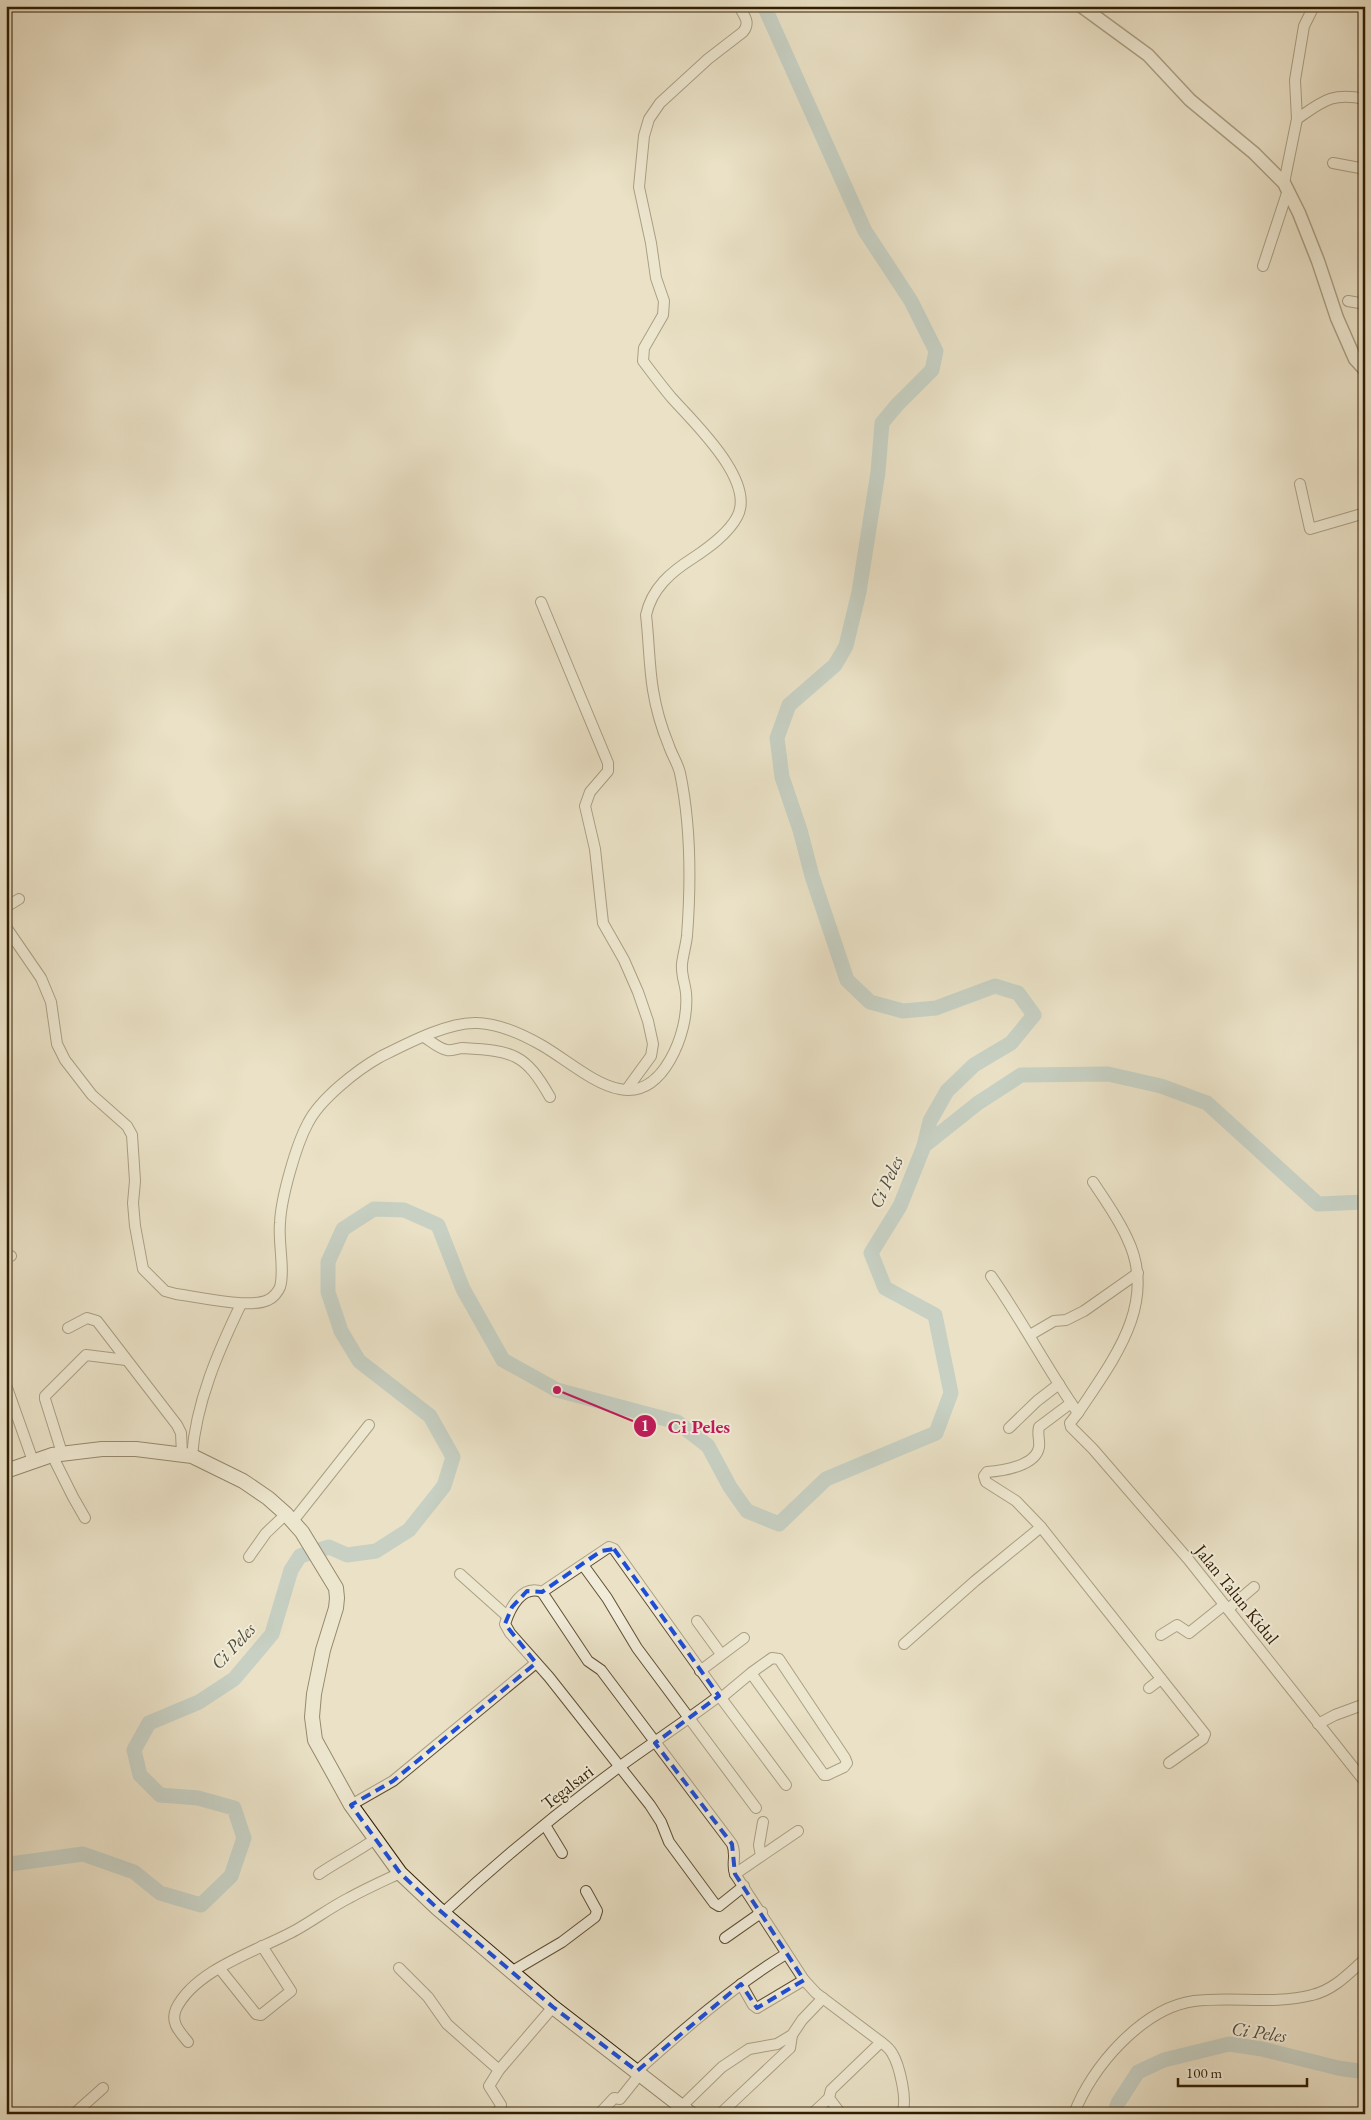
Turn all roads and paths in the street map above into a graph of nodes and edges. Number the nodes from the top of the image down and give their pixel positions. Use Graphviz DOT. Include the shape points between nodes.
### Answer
graph roads {
  1 [pos="739,6"];
  2 [pos="1081,6"];
  3 [pos="1314,6"];
  4 [pos="1365,99"];
  5 [pos="1297,119"];
  6 [pos="1332,163"];
  7 [pos="1365,169"];
  8 [pos="1286,186"];
  9 [pos="1263,266"];
  10 [pos="1348,301"];
  11 [pos="1365,304"];
  12 [pos="1365,370"];
  13 [pos="1300,484"];
  14 [pos="1365,513"];
  15 [pos="541,602"];
  16 [pos="19,899"];
  17 [pos="6,908"];
  18 [pos="6,927"];
  19 [pos="424,1037"];
  20 [pos="627,1089"];
  21 [pos="550,1097"];
  22 [pos="1094,1182"];
  23 [pos="1138,1274"];
  24 [pos="991,1276"];
  25 [pos="240,1304"];
  26 [pos="68,1328"];
  27 [pos="1030,1335"];
  28 [pos="126,1360"];
  29 [pos="1059,1384"];
  30 [pos="6,1385"];
  31 [pos="1071,1403"];
  32 [pos="1078,1413"];
  33 [pos="369,1425"];
  34 [pos="1009,1428"];
  35 [pos="57,1454"];
  36 [pos="187,1455"];
  37 [pos="33,1462"];
  38 [pos="6,1471"];
  39 [pos="85,1518"];
  40 [pos="294,1522"];
  41 [pos="1041,1528"];
  42 [pos="249,1557"];
  43 [pos="583,1566"];
  44 [pos="460,1574"];
  45 [pos="1254,1587"];
  46 [pos="542,1592"];
  47 [pos="1226,1607"];
  48 [pos="508,1616"];
  49 [pos="697,1621"];
  50 [pos="1161,1635"];
  51 [pos="744,1638"];
  52 [pos="904,1644"];
  53 [pos="721,1654"];
  54 [pos="536,1663"];
  55 [pos="700,1671"];
  56 [pos="751,1673"];
  57 [pos="1161,1679"];
  58 [pos="1149,1688"];
  59 [pos="720,1697"];
  60 [pos="1365,1704"];
  61 [pos="689,1719"];
  62 [pos="1318,1724"];
  63 [pos="655,1743"];
  64 [pos="1170,1763"];
  65 [pos="620,1766"];
  66 [pos="1365,1782"];
  67 [pos="786,1785"];
  68 [pos="351,1805"];
  69 [pos="756,1808"];
  70 [pos="763,1822"];
  71 [pos="545,1825"];
  72 [pos="798,1831"];
  73 [pos="375,1839"];
  74 [pos="562,1853"];
  75 [pos="761,1856"];
  76 [pos="400,1873"];
  77 [pos="319,1874"];
  78 [pos="735,1874"];
  79 [pos="744,1886"];
  80 [pos="586,1891"];
  81 [pos="762,1912"];
  82 [pos="443,1913"];
  83 [pos="725,1938"];
  84 [pos="262,1946"];
  85 [pos="786,1954"];
  86 [pos="1365,1959"];
  87 [pos="400,1968"];
  88 [pos="220,1969"];
  89 [pos="511,1972"];
  90 [pos="804,1980"];
  91 [pos="741,1984"];
  92 [pos="823,1998"];
  93 [pos="553,2007"];
  94 [pos="792,2035"];
  95 [pos="188,2042"];
  96 [pos="881,2042"];
  97 [pos="499,2070"];
  98 [pos="639,2073"];
  99 [pos="103,2088"];
  100 [pos="829,2098"];
  101 [pos="687,2110"];
  102 [pos="75,2114"];
  103 [pos="495,2114"];
  104 [pos="599,2114"];
  105 [pos="720,2114"];
  106 [pos="812,2114"];
  107 [pos="841,2114"];
  108 [pos="902,2114"];
  109 [pos="1074,2114"];
  1 -- 20 [label="street" via="748,21 747,27 660,103 649,119 644,136 639,187 656,278 664,301 663,315 644,348 643,361 718,448 734,476 740,508 738,517 723,534 667,576 649,602 646,615 653,691 665,736 680,769 687,833 687,930 682,970 686,993 684,1022 669,1062 647,1087"];
  2 -- 8 [label="street" via="1148,55 1190,100 1254,153"];
  3 -- 5 [label="street" via="1304,26 1294,80"];
  4 -- 5 [label="street" via="1346,95 1334,97"];
  5 -- 8 [label="street"];
  6 -- 7 [label="street"];
  8 -- 9 [label="street"];
  8 -- 12 [label="street" via="1318,261 1337,318 1355,359"];
  10 -- 11 [label="street"];
  13 -- 14 [label="street" via="1310,529"];
  15 -- 20 [label="street" via="608,764 608,771 590,792 585,806 595,848 603,923 638,992 653,1044 651,1056"];
  16 -- 17 [label="street"];
  18 -- 25 [label="street" via="41,978 52,1002 57,1044 65,1060 79,1080 127,1126 132,1135 134,1226 146,1274 165,1292"];
  19 -- 20 [label="street" via="444,1029 476,1023 494,1026 519,1033 601,1084"];
  19 -- 21 [label="street" via="448,1050 461,1048 512,1054 532,1069"];
  19 -- 25 [label="street" via="361,1067 316,1110 298,1147 281,1210 279,1289 268,1300"];
  22 -- 23 [label="street" via="1128,1239"];
  23 -- 27 [label="street" via="1084,1310 1066,1320 1054,1321"];
  23 -- 32 [label="street" via="1130,1326"];
  24 -- 27 [label="street"];
  25 -- 36 [label="street" via="207,1383"];
  26 -- 28 [label="street" via="87,1318 97,1321"];
  27 -- 29 [label="street"];
  28 -- 35 [label="street" via="86,1355 46,1396"];
  28 -- 36 [label="street" via="176,1425"];
  29 -- 31 [label="street"];
  29 -- 34 [label="street"];
  30 -- 37 [label="street"];
  31 -- 32 [label="street"];
  31 -- 41 [label="street" via="1039,1427 1039,1450 1033,1458 1021,1466 987,1472 984,1476 986,1482 1016,1501"];
  32 -- 47 [label="street, Jalan Talun Kidul" via="1070,1423 1071,1427"];
  33 -- 40 [label="street"];
  35 -- 36 [label="main road" via="136,1449"];
  35 -- 37 [label="main road"];
  35 -- 39 [label="street" via="73,1497"];
  36 -- 40 [label="main road" via="243,1481"];
  37 -- 38 [label="main road"];
  40 -- 42 [label="street" via="266,1533"];
  40 -- 68 [label="main road" via="336,1588 337,1598 314,1694 312,1717 315,1740"];
  41 -- 52 [label="street"];
  41 -- 57 [label="street"];
  43 -- 46 [label="street"];
  43 -- 55 [label="street" via="609,1547 614,1549"];
  43 -- 61 [label="street"];
  44 -- 48 [label="street"];
  45 -- 47 [label="street"];
  46 -- 48 [label="street" via="535,1589 527,1591 520,1596"];
  46 -- 63 [label="street" via="588,1661 602,1670"];
  47 -- 50 [label="street" via="1189,1632 1177,1625"];
  47 -- 62 [label="street, Jalan Talun Kidul"];
  48 -- 54 [label="street" via="505,1624 510,1633"];
  49 -- 53 [label="street"];
  51 -- 53 [label="street"];
  53 -- 55 [label="street"];
  54 -- 65 [label="street"];
  54 -- 68 [label="street" via="394,1781"];
  55 -- 59 [label="street"];
  56 -- 56 [label="street, Tegalsari" via="824,1775 844,1767 847,1763 845,1758 779,1659 772,1658"];
  56 -- 59 [label="street, Tegalsari"];
  57 -- 58 [label="street"];
  57 -- 64 [label="street" via="1206,1734"];
  59 -- 61 [label="street, Tegalsari"];
  59 -- 67 [label="street"];
  60 -- 62 [label="street" via="1335,1714"];
  61 -- 63 [label="street, Tegalsari"];
  61 -- 69 [label="street"];
  62 -- 66 [label="street, Jalan Talun Kidul"];
  63 -- 65 [label="street, Tegalsari"];
  63 -- 78 [label="street" via="732,1844"];
  65 -- 71 [label="street, Tegalsari"];
  65 -- 79 [label="street" via="661,1822 669,1842 717,1906"];
  68 -- 73 [label="main road"];
  70 -- 75 [label="street"];
  71 -- 74 [label="street"];
  71 -- 82 [label="street, Tegalsari"];
  72 -- 75 [label="street"];
  73 -- 76 [label="main road"];
  73 -- 77 [label="street"];
  75 -- 78 [label="street"];
  76 -- 82 [label="main road"];
  76 -- 84 [label="street" via="347,1898 294,1931"];
  78 -- 79 [label="street"];
  79 -- 81 [label="street"];
  80 -- 89 [label="street" via="597,1911 595,1917 562,1942"];
  81 -- 83 [label="street"];
  81 -- 85 [label="street"];
  82 -- 89 [label="main road"];
  84 -- 88 [label="street"];
  84 -- 88 [label="street" via="291,1992 261,2015 256,2014"];
  85 -- 90 [label="street"];
  85 -- 91 [label="street"];
  86 -- 109 [label="street" via="1341,1981 1313,1995 1275,2000 1195,2001 1166,2011 1137,2027 1119,2044"];
  87 -- 97 [label="street" via="428,1997 447,2024"];
  88 -- 95 [label="street" via="196,1984 176,2009 174,2023"];
  89 -- 93 [label="main road"];
  90 -- 91 [label="street" via="757,2008"];
  90 -- 92 [label="street"];
  91 -- 98 [label="street" via="694,2020"];
  92 -- 94 [label="street"];
  92 -- 96 [label="street"];
  93 -- 97 [label="street"];
  93 -- 98 [label="main road"];
  94 -- 101 [label="street" via="777,2044 749,2049 722,2067"];
  94 -- 105 [label="street" via="790,2048"];
  96 -- 100 [label="street" via="831,2090"];
  96 -- 108 [label="street" via="892,2051 898,2064 905,2104"];
  97 -- 103 [label="street" via="489,2086 501,2106"];
  98 -- 101 [label="main road"];
  98 -- 104 [label="street" via="620,2099 613,2098"];
  99 -- 102 [label="street"];
  100 -- 106 [label="street"];
  100 -- 107 [label="street"];
}
